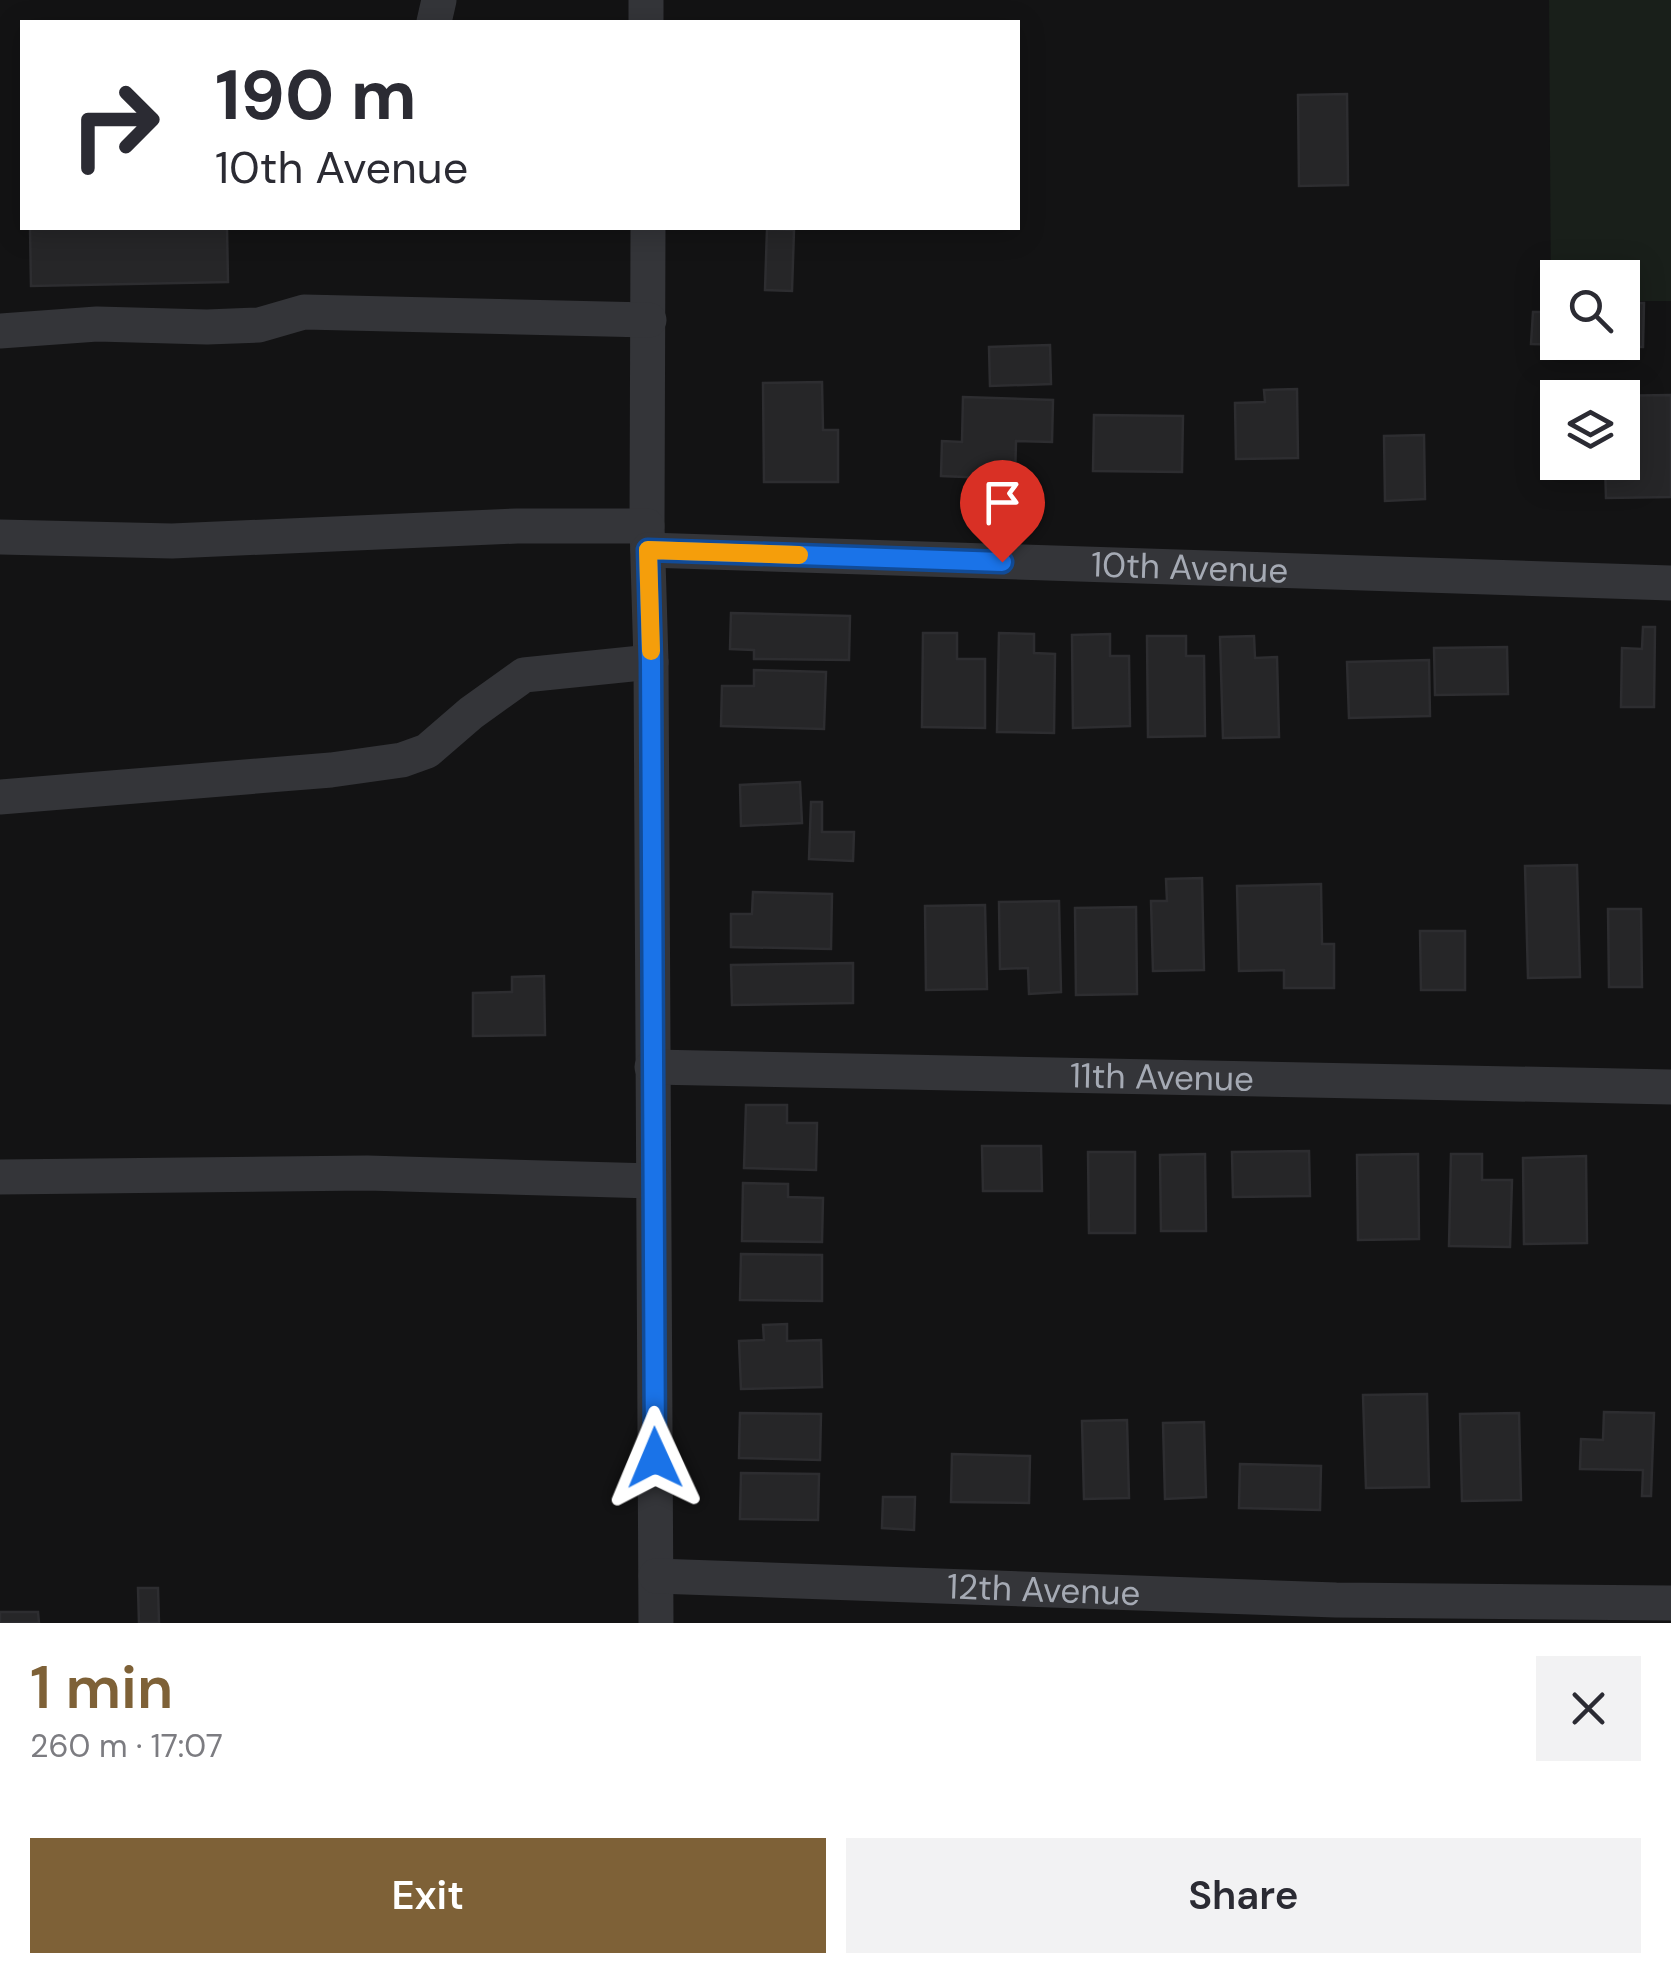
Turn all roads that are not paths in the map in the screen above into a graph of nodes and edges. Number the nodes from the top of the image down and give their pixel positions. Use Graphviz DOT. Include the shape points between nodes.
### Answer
graph roads {
  1 [pos="648,230"];
  2 [pos="648,320"];
  3 [pos="0,331"];
  4 [pos="0,538"];
  5 [pos="647,538"];
  6 [pos="1671,584"];
  7 [pos="651,662"];
  8 [pos="0,796"];
  9 [pos="652,1067"];
  10 [pos="1671,1086"];
  11 [pos="0,1177"];
  12 [pos="653,1181"];
  13 [pos="656,1576"];
  14 [pos="1671,1602"];
  15 [pos="1336,1611"];
  16 [pos="656,1623"];
  1 -- 2 [label="street"];
  2 -- 3 [label="street" via="304,312 260,324"];
  2 -- 5 [label="street"];
  4 -- 5 [label="street, 10th Avenue" via="172,541 517,526"];
  5 -- 6 [label="street, 10th Avenue"];
  5 -- 7 [label="street"];
  7 -- 8 [label="street" via="524,676 427,751 402,760"];
  7 -- 9 [label="street"];
  9 -- 10 [label="street, 11th Avenue"];
  9 -- 12 [label="street"];
  11 -- 12 [label="street" via="367,1173"];
  12 -- 13 [label="street"];
  13 -- 15 [label="street, 12th Avenue"];
  13 -- 16 [label="street"];
  14 -- 15 [label="street, 12th Avenue"];
}
